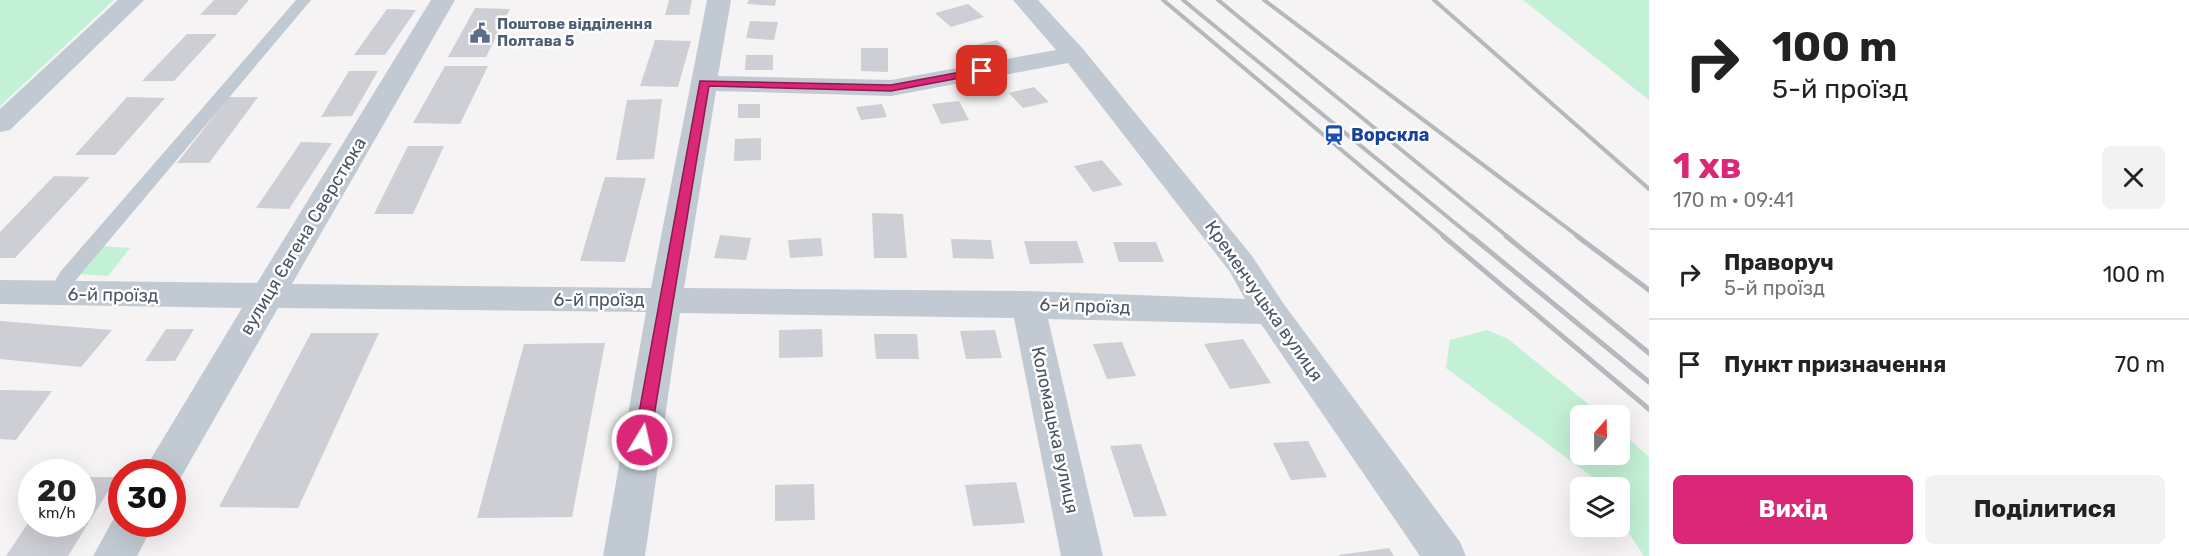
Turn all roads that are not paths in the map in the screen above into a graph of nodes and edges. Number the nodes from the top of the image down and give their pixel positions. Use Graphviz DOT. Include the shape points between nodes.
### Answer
graph roads {
  1 [pos="132,0"];
  2 [pos="304,0"];
  3 [pos="443,0"];
  4 [pos="720,0"];
  5 [pos="1024,0"];
  6 [pos="1074,54"];
  7 [pos="704,83"];
  8 [pos="0,124"];
  9 [pos="0,292"];
  10 [pos="58,293"];
  11 [pos="266,297"];
  12 [pos="665,301"];
  13 [pos="1029,304"];
  14 [pos="1271,312"];
  15 [pos="171,459"];
  16 [pos="125,537"];
  17 [pos="114,556"];
  18 [pos="624,556"];
  19 [pos="1082,556"];
  20 [pos="1445,556"];
  1 -- 8 [label="street"];
  2 -- 10 [label="lane" via="68,276"];
  3 -- 11 [label="street, вулиця Євгена Сверстюка"];
  4 -- 7 [label="street"];
  5 -- 6 [label="street, Кременчуцька вулиця"];
  6 -- 7 [label="street" via="891,88"];
  6 -- 14 [label="street, Кременчуцька вулиця" via="1241,264"];
  7 -- 12 [label="street"];
  9 -- 10 [label="street, 6-й проїзд"];
  10 -- 11 [label="street, 6-й проїзд"];
  11 -- 12 [label="street, 6-й проїзд"];
  11 -- 15 [label="street, вулиця Євгена Сверстюка"];
  12 -- 13 [label="street, 6-й проїзд"];
  12 -- 18 [label="street"];
  13 -- 14 [label="street, 6-й проїзд"];
  13 -- 19 [label="street, Коломацька вулиця"];
  14 -- 20 [label="street, Кременчуцька вулиця"];
  16 -- 17 [label="street"];
}
